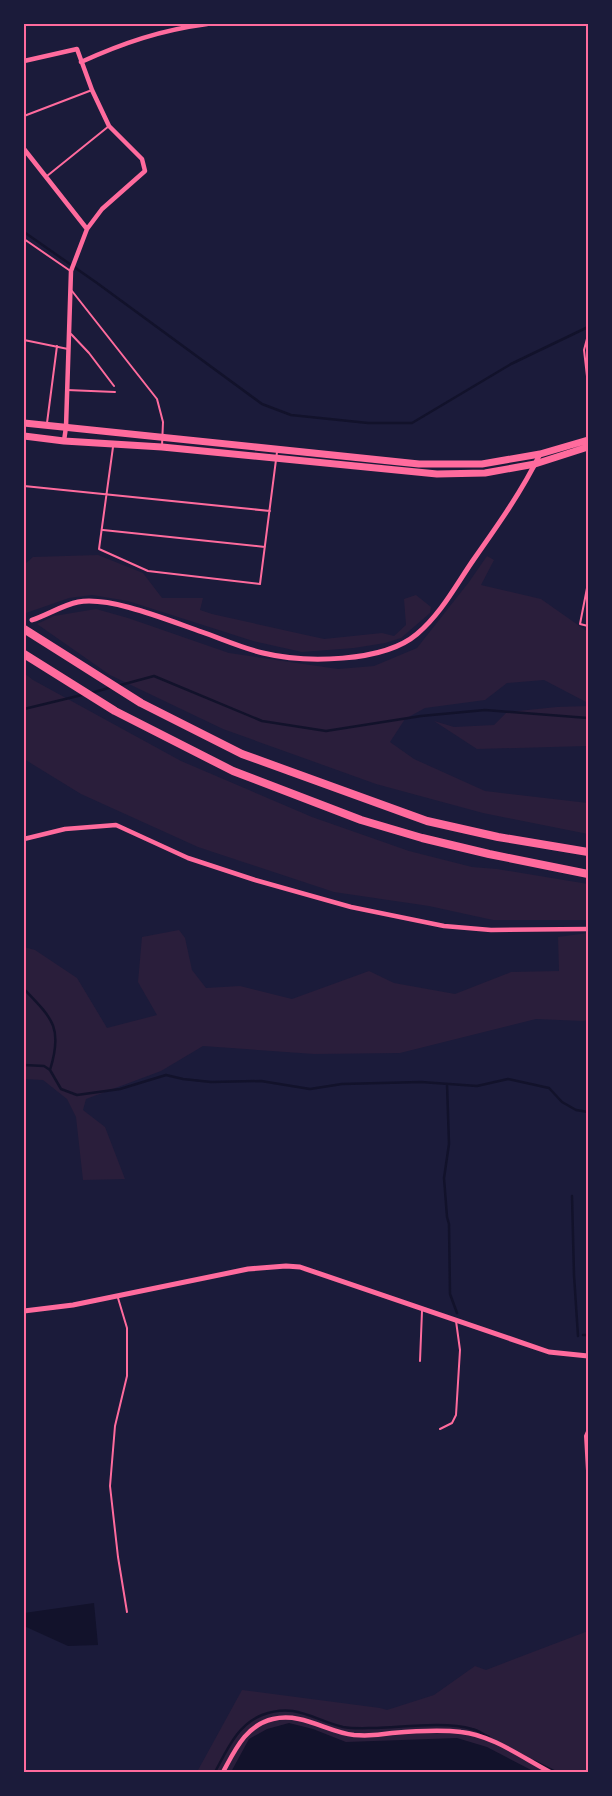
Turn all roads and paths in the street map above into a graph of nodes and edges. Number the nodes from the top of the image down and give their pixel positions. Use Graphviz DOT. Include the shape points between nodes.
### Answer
graph roads {
  1 [pos="207,24"];
  2 [pos="24,61"];
  3 [pos="81,62"];
  4 [pos="92,90"];
  5 [pos="24,116"];
  6 [pos="109,126"];
  7 [pos="24,148"];
  8 [pos="46,177"];
  9 [pos="87,229"];
  10 [pos="24,239"];
  11 [pos="71,270"];
  12 [pos="70,289"];
  13 [pos="68,332"];
  14 [pos="588,335"];
  15 [pos="24,340"];
  16 [pos="58,346"];
  17 [pos="68,349"];
  18 [pos="588,385"];
  19 [pos="114,386"];
  20 [pos="67,390"];
  21 [pos="115,392"];
  22 [pos="24,423"];
  23 [pos="47,425"];
  24 [pos="66,427"];
  25 [pos="116,432"];
  26 [pos="24,436"];
  27 [pos="162,437"];
  28 [pos="588,440"];
  29 [pos="64,441"];
  30 [pos="114,444"];
  31 [pos="162,447"];
  32 [pos="588,447"];
  33 [pos="278,449"];
  34 [pos="540,454"];
  35 [pos="276,458"];
  36 [pos="535,464"];
  37 [pos="24,486"];
  38 [pos="107,494"];
  39 [pos="270,511"];
  40 [pos="102,529"];
  41 [pos="265,547"];
  42 [pos="588,583"];
  43 [pos="32,620"];
  44 [pos="588,626"];
  45 [pos="24,629"];
  46 [pos="24,654"];
  47 [pos="24,839"];
  48 [pos="588,852"];
  49 [pos="588,874"];
  50 [pos="588,929"];
  51 [pos="118,1295"];
  52 [pos="422,1310"];
  53 [pos="24,1311"];
  54 [pos="456,1321"];
  55 [pos="588,1356"];
  56 [pos="420,1361"];
  57 [pos="440,1429"];
  58 [pos="588,1429"];
  59 [pos="588,1488"];
  60 [pos="127,1612"];
  61 [pos="223,1772"];
  62 [pos="550,1772"];
  1 -- 3 [label="street" via="163,31"];
  2 -- 3 [label="street" via="77,50"];
  3 -- 4 [label="street"];
  4 -- 5 [label="lane"];
  4 -- 6 [label="street"];
  6 -- 8 [label="lane"];
  6 -- 9 [label="street" via="142,159 145,171 102,209"];
  7 -- 8 [label="street"];
  8 -- 9 [label="street"];
  9 -- 11 [label="street"];
  10 -- 11 [label="lane"];
  11 -- 12 [label="street"];
  12 -- 13 [label="street"];
  12 -- 27 [label="lane" via="157,398 163,422"];
  13 -- 17 [label="street"];
  13 -- 19 [label="lane"];
  14 -- 18 [label="lane" via="584,350"];
  15 -- 16 [label="lane"];
  16 -- 17 [label="lane"];
  16 -- 23 [label="lane"];
  17 -- 20 [label="street"];
  20 -- 21 [label="lane"];
  20 -- 24 [label="street"];
  22 -- 23 [label="main road"];
  23 -- 24 [label="main road"];
  24 -- 25 [label="main road"];
  24 -- 29 [label="street"];
  25 -- 27 [label="main road"];
  25 -- 30 [label="lane"];
  26 -- 29 [label="main road"];
  27 -- 31 [label="lane"];
  27 -- 33 [label="main road"];
  28 -- 34 [label="main road"];
  29 -- 30 [label="main road"];
  30 -- 31 [label="main road"];
  30 -- 38 [label="lane"];
  31 -- 35 [label="main road"];
  32 -- 36 [label="main road"];
  33 -- 34 [label="main road" via="419,464 482,464"];
  33 -- 35 [label="lane"];
  34 -- 36 [label="street"];
  35 -- 36 [label="main road" via="437,474 485,473"];
  35 -- 39 [label="lane"];
  36 -- 43 [label="street" via="442,608 416,635 379,652 334,659 263,653 108,603 78,602"];
  37 -- 38 [label="lane"];
  38 -- 39 [label="lane"];
  38 -- 40 [label="lane"];
  39 -- 41 [label="lane"];
  40 -- 41 [label="lane"];
  40 -- 41 [label="lane" via="99,549 148,571 260,584"];
  42 -- 44 [label="lane" via="580,624"];
  45 -- 48 [label="highway" via="141,703 242,754 427,821"];
  46 -- 49 [label="highway" via="115,711 233,771 360,820 422,838"];
  47 -- 50 [label="street" via="65,829 116,825 188,858 351,907 444,926 491,930"];
  51 -- 52 [label="street" via="248,1269 286,1266 300,1267"];
  51 -- 53 [label="street"];
  51 -- 60 [label="lane" via="126,1328 127,1376 115,1426 110,1486"];
  52 -- 54 [label="street"];
  52 -- 56 [label="lane"];
  54 -- 55 [label="street" via="549,1352"];
  54 -- 57 [label="lane" via="460,1350 456,1415 452,1424"];
  58 -- 59 [label="lane" via="585,1436"];
  61 -- 62 [label="street" via="238,1744 250,1731 273,1719 298,1718 355,1735 461,1732 481,1736"];
}
